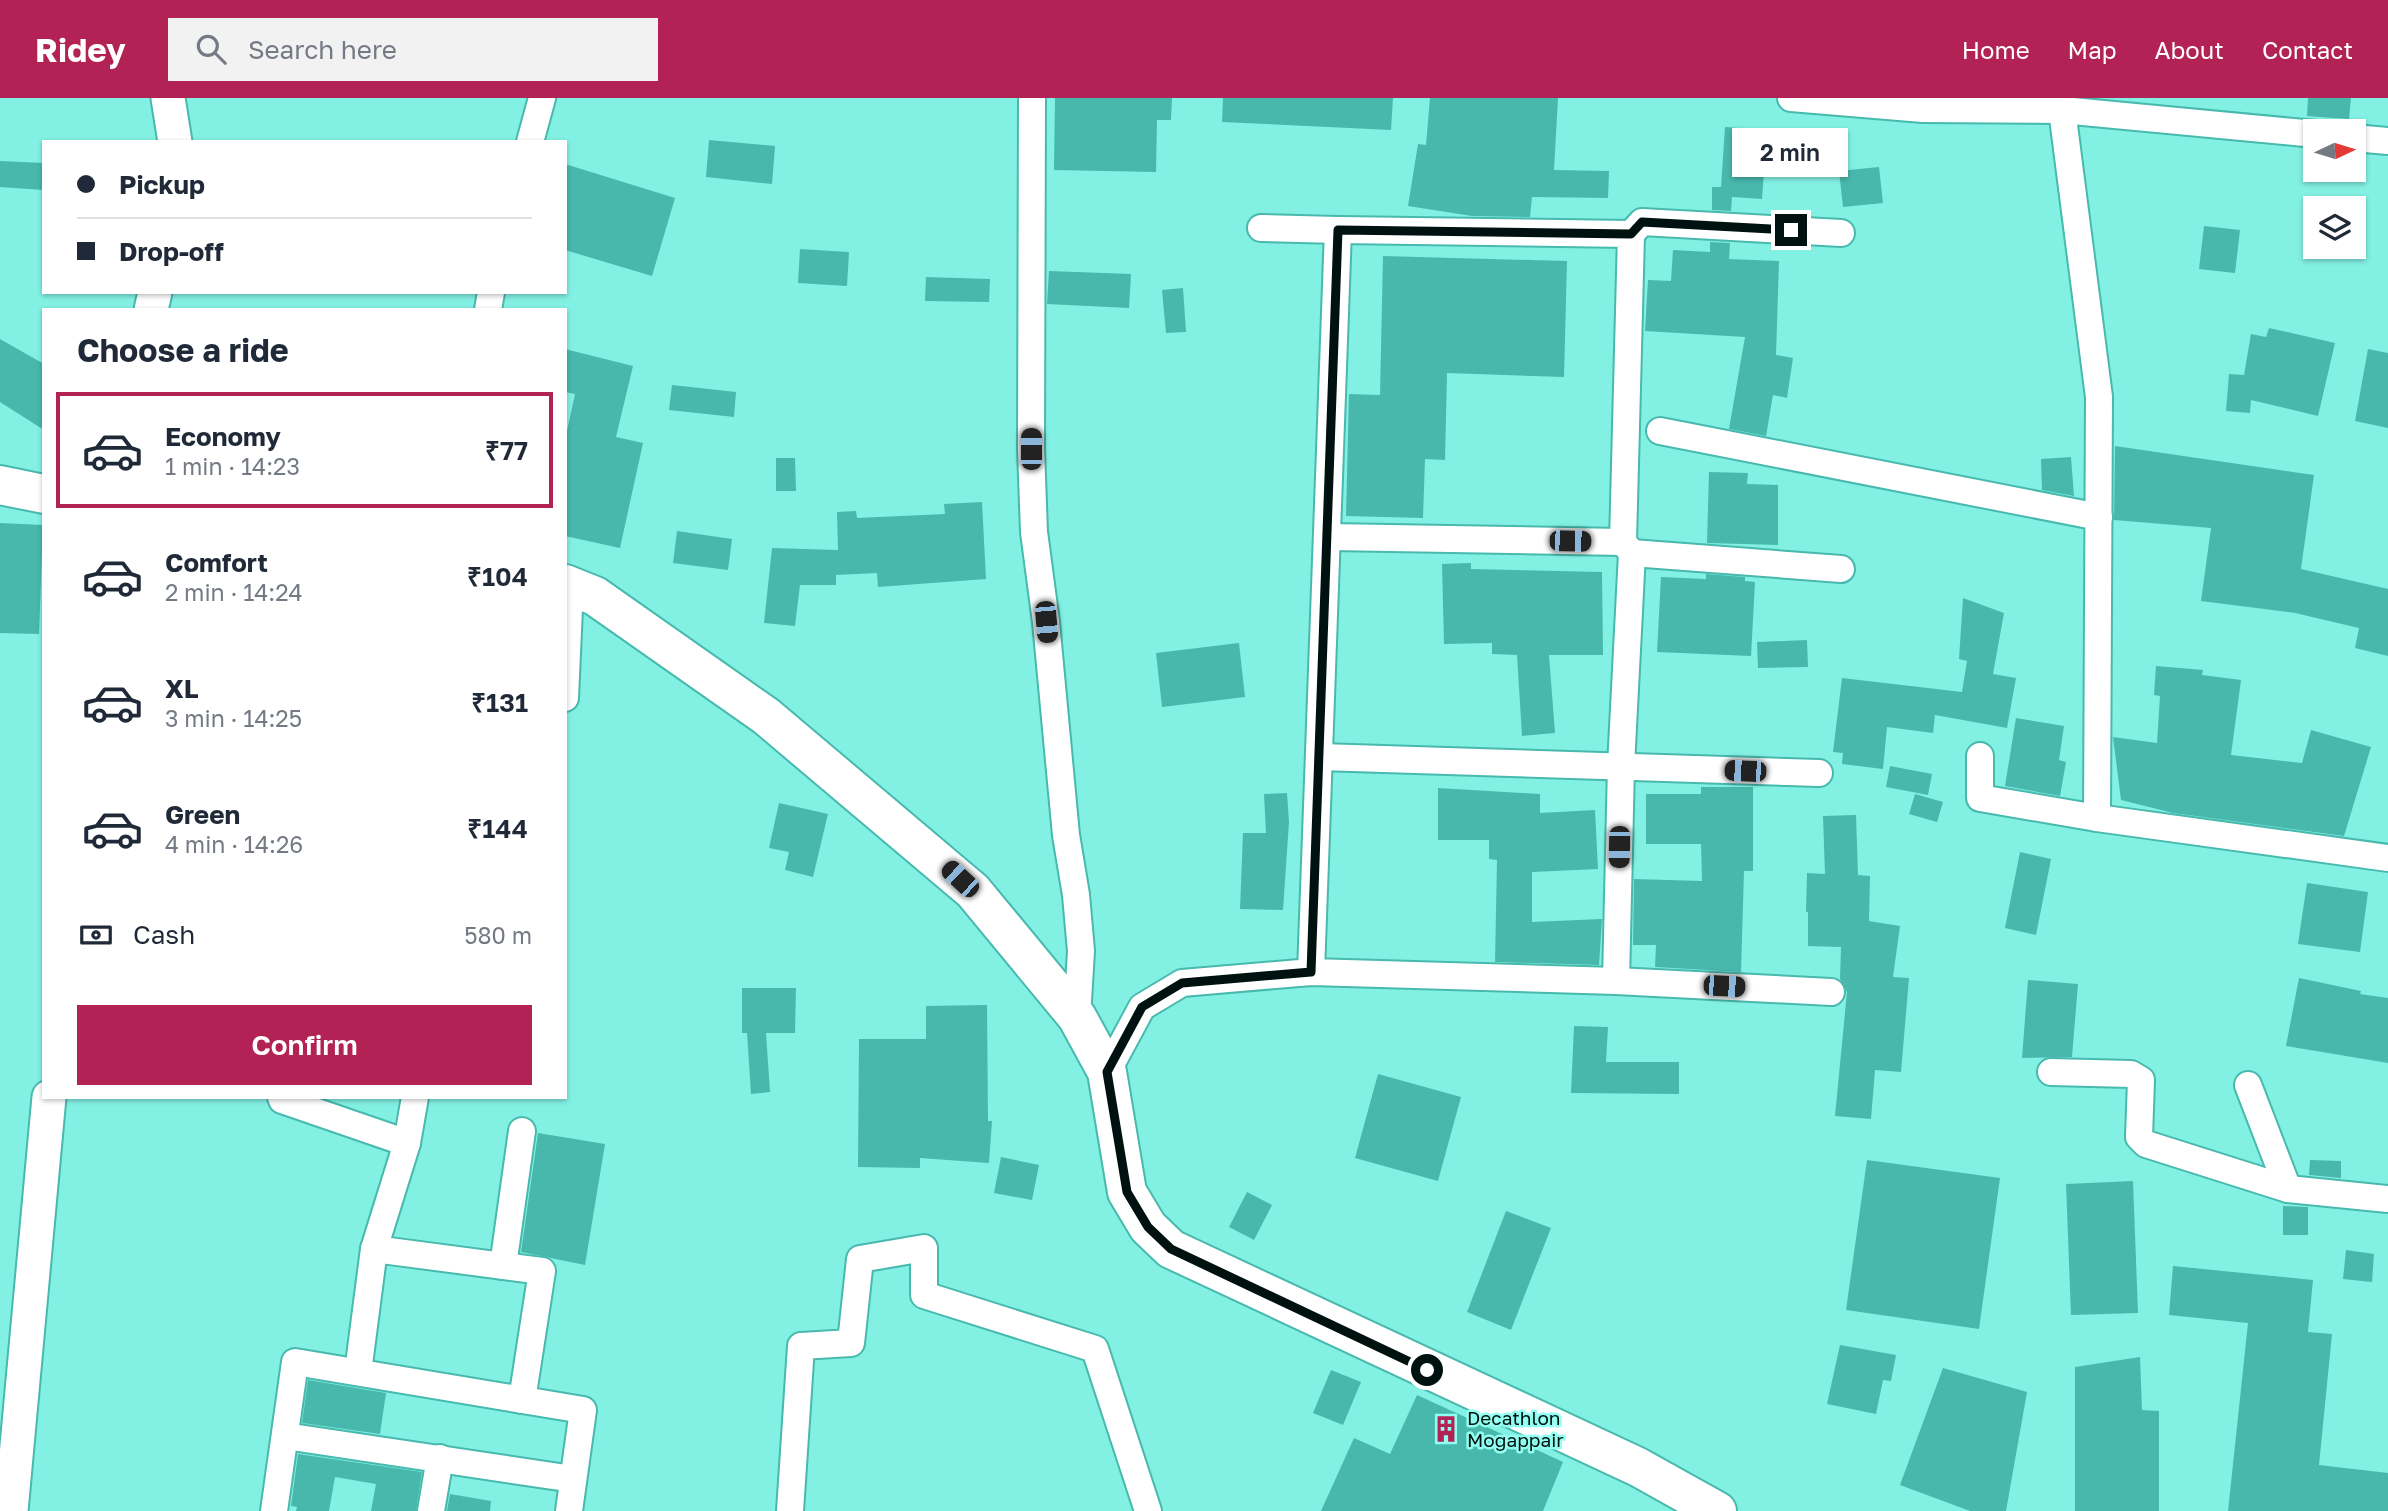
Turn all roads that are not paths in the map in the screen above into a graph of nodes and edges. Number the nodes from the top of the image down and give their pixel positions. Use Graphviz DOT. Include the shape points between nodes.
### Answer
graph roads {
  1 [pos="168,98"];
  2 [pos="542,98"];
  3 [pos="1032,98"];
  4 [pos="1790,98"];
  5 [pos="2062,110"];
  6 [pos="2303,133"];
  7 [pos="2366,139"];
  8 [pos="174,140"];
  9 [pos="531,140"];
  10 [pos="2388,141"];
  11 [pos="1261,228"];
  12 [pos="1338,230"];
  13 [pos="1841,233"];
  14 [pos="1631,234"];
  15 [pos="1660,431"];
  16 [pos="0,485"];
  17 [pos="42,494"];
  18 [pos="2099,517"];
  19 [pos="1329,537"];
  20 [pos="1627,548"];
  21 [pos="1841,569"];
  22 [pos="568,585"];
  23 [pos="567,623"];
  24 [pos="1980,756"];
  25 [pos="1320,757"];
  26 [pos="1621,766"];
  27 [pos="1819,773"];
  28 [pos="2096,818"];
  29 [pos="2388,858"];
  30 [pos="1311,972"];
  31 [pos="1616,981"];
  32 [pos="1831,992"];
  33 [pos="1077,1017"];
  34 [pos="1107,1072"];
  35 [pos="2051,1072"];
  36 [pos="2248,1085"];
  37 [pos="49,1099"];
  38 [pos="282,1099"];
  39 [pos="415,1099"];
  40 [pos="522,1131"];
  41 [pos="407,1143"];
  42 [pos="2288,1189"];
  43 [pos="2388,1199"];
  44 [pos="374,1249"];
  45 [pos="503,1266"];
  46 [pos="358,1372"];
  47 [pos="522,1400"];
  48 [pos="285,1436"];
  49 [pos="440,1458"];
  50 [pos="573,1479"];
  51 [pos="9,1511"];
  52 [pos="274,1511"];
  53 [pos="431,1511"];
  54 [pos="569,1511"];
  55 [pos="790,1511"];
  56 [pos="1148,1511"];
  57 [pos="1717,1511"];
  1 -- 8 [label="street"];
  2 -- 9 [label="street"];
  3 -- 33 [label="street" via="1034,532 1081,951"];
  4 -- 5 [label="street" via="1923,109"];
  5 -- 6 [label="street"];
  5 -- 18 [label="street" via="2099,397"];
  7 -- 10 [label="street"];
  11 -- 12 [label="street"];
  12 -- 14 [label="street"];
  12 -- 19 [label="street"];
  13 -- 14 [label="street" via="1642,222"];
  14 -- 20 [label="street"];
  15 -- 18 [label="street"];
  16 -- 17 [label="main road"];
  18 -- 28 [label="street"];
  19 -- 20 [label="street"];
  19 -- 25 [label="street"];
  20 -- 21 [label="street"];
  20 -- 26 [label="street"];
  22 -- 23 [label="street"];
  22 -- 33 [label="main road" via="595,596 765,716 947,866"];
  24 -- 28 [label="street" via="1980,798"];
  25 -- 26 [label="street"];
  25 -- 30 [label="street"];
  26 -- 27 [label="street"];
  26 -- 31 [label="street"];
  28 -- 29 [label="street"];
  30 -- 31 [label="street"];
  30 -- 34 [label="street" via="1182,983 1142,1007"];
  31 -- 32 [label="street"];
  33 -- 34 [label="main road"];
  34 -- 57 [label="main road" via="1127,1192 1148,1227 1171,1249 1638,1467"];
  35 -- 42 [label="street" via="2132,1074 2141,1080 2139,1137 2146,1144"];
  36 -- 42 [label="street"];
  37 -- 51 [label="street"];
  38 -- 41 [label="street"];
  39 -- 41 [label="street"];
  40 -- 45 [label="street"];
  41 -- 44 [label="street"];
  42 -- 43 [label="street"];
  44 -- 45 [label="street"];
  44 -- 46 [label="street"];
  45 -- 47 [label="street" via="542,1271"];
  46 -- 47 [label="street"];
  46 -- 48 [label="street" via="295,1362"];
  47 -- 50 [label="street" via="583,1410"];
  48 -- 49 [label="street"];
  48 -- 52 [label="street"];
  49 -- 50 [label="street"];
  49 -- 53 [label="street"];
  50 -- 54 [label="street"];
  55 -- 56 [label="street" via="801,1346 851,1343 860,1259 924,1248 924,1295 1096,1349"];
}
